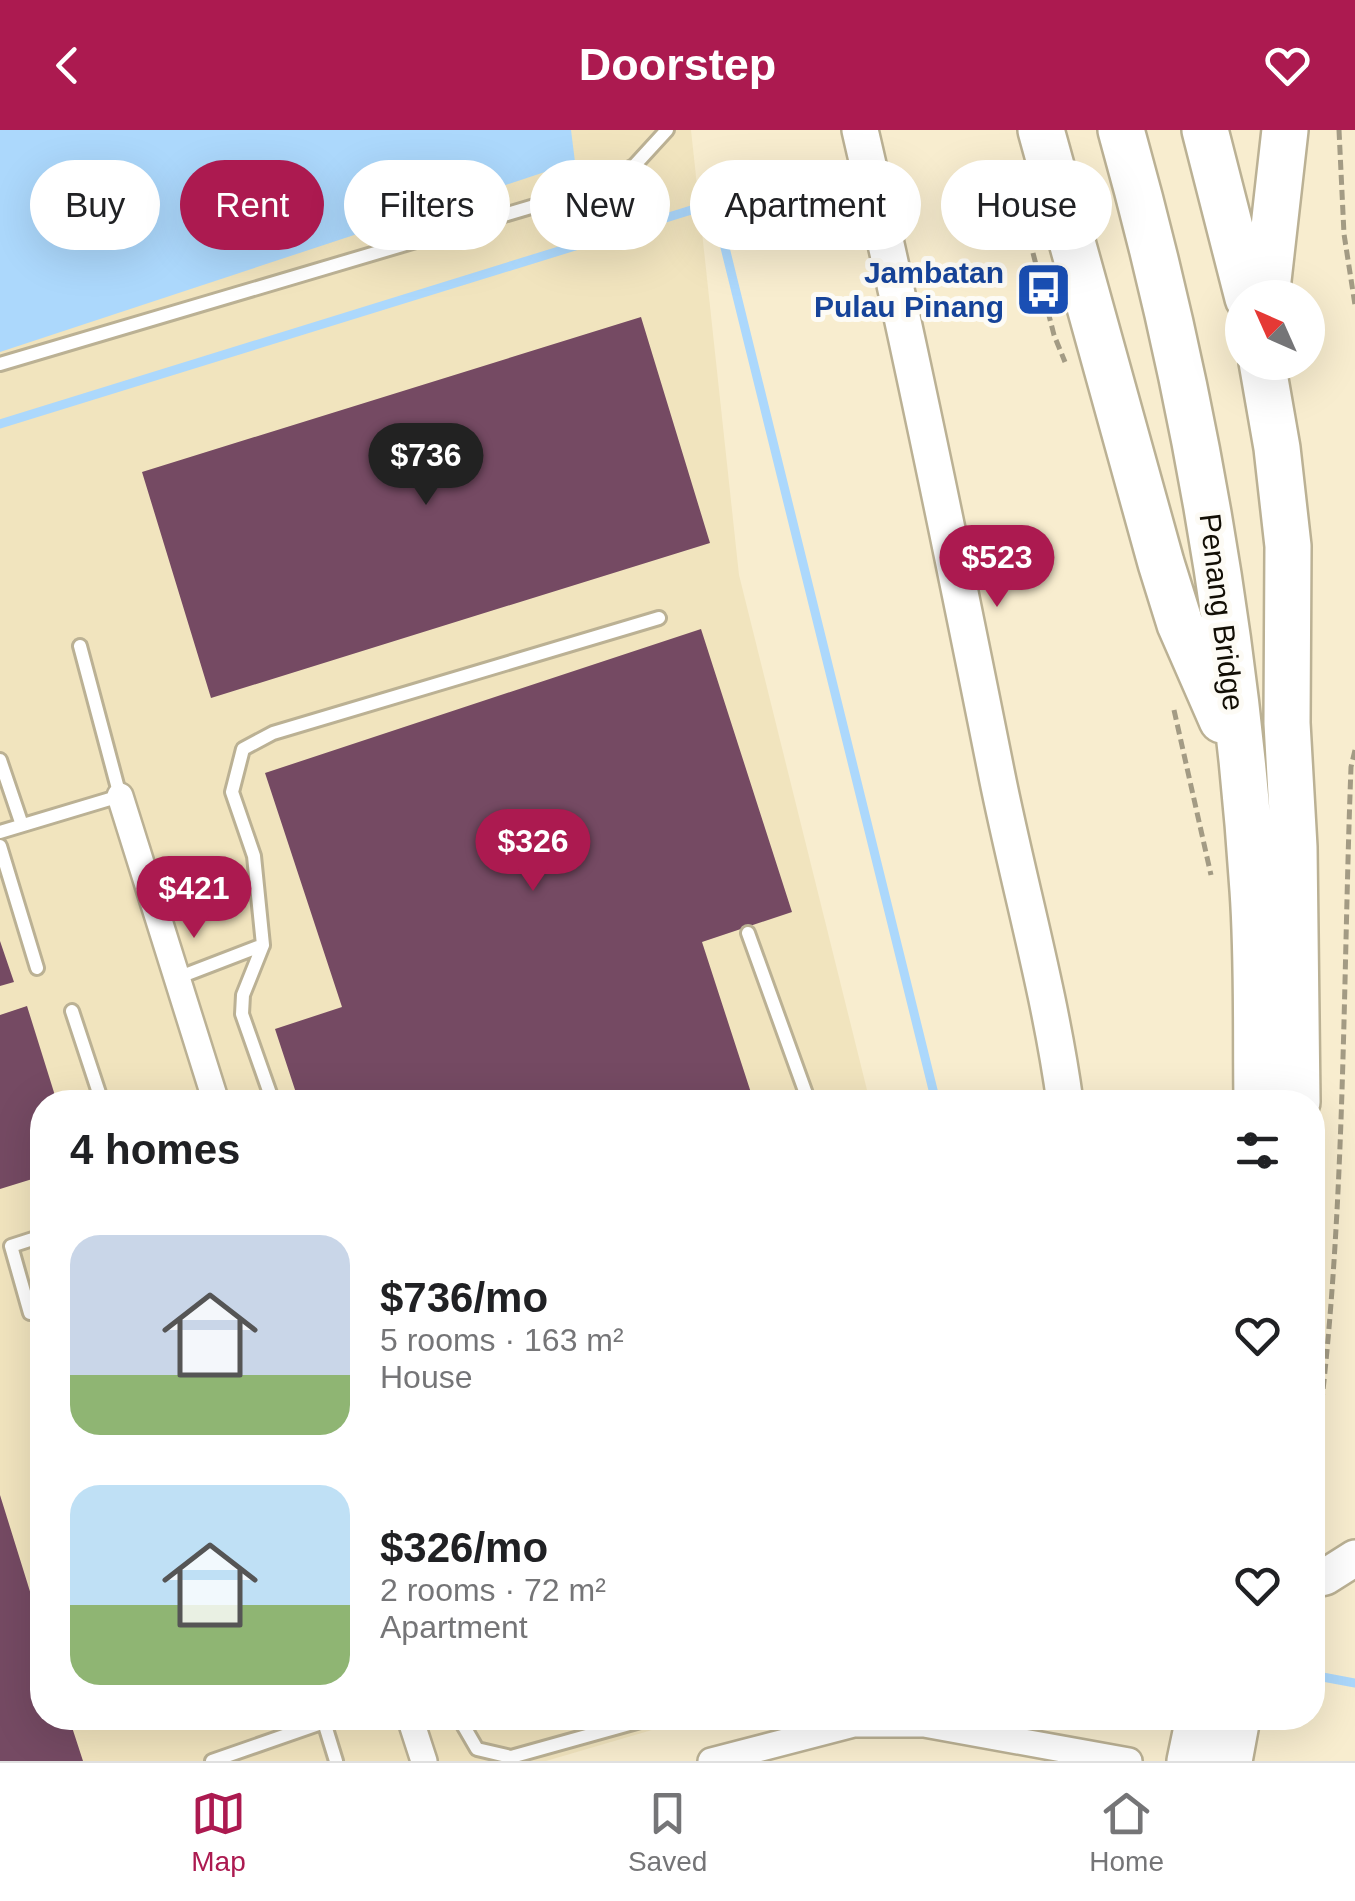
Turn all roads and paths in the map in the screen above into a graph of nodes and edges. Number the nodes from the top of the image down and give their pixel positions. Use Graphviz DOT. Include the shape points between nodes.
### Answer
graph roads {
  1 [pos="666,130"];
  2 [pos="860,130"];
  3 [pos="1041,130"];
  4 [pos="1121,130"];
  5 [pos="1205,130"];
  6 [pos="1286,130"];
  7 [pos="1307,130"];
  8 [pos="1339,130"];
  9 [pos="1243,280"];
  10 [pos="1268,280"];
  11 [pos="1294,280"];
  12 [pos="1355,305"];
  13 [pos="0,364"];
  14 [pos="1265,380"];
  15 [pos="1284,380"];
  16 [pos="1278,448"];
  17 [pos="659,618"];
  18 [pos="80,646"];
  19 [pos="1355,750"];
  20 [pos="0,760"];
  21 [pos="1240,764"];
  22 [pos="120,796"];
  23 [pos="22,825"];
  24 [pos="0,832"];
  25 [pos="0,846"];
  26 [pos="748,933"];
  27 [pos="263,944"];
  28 [pos="37,968"];
  29 [pos="177,978"];
  30 [pos="72,1011"];
  31 [pos="98,1090"];
  32 [pos="212,1090"];
  33 [pos="269,1090"];
  34 [pos="804,1090"];
  35 [pos="1063,1090"];
  36 [pos="1258,1090"];
  37 [pos="1296,1090"];
  38 [pos="30,1240"];
  39 [pos="30,1313"];
  40 [pos="1325,1393"];
  41 [pos="1355,1558"];
  42 [pos="1325,1576"];
  43 [pos="296,1730"];
  44 [pos="326,1730"];
  45 [pos="414,1730"];
  46 [pos="466,1730"];
  47 [pos="608,1730"];
  48 [pos="831,1730"];
  49 [pos="957,1730"];
  50 [pos="1196,1730"];
  51 [pos="1235,1730"];
  52 [pos="212,1761"];
  53 [pos="336,1761"];
  54 [pos="424,1761"];
  55 [pos="711,1761"];
  56 [pos="1129,1761"];
  57 [pos="1190,1761"];
  58 [pos="1229,1761"];
  1 -- 13 [label="lane" via="634,166 585,192"];
  2 -- 35 [label="street"];
  3 -- 21 [label="highway" via="1165,578"];
  4 -- 21 [label="highway, Penang Bridge" via="1199,450"];
  5 -- 9 [label="highway"];
  6 -- 10 [label="highway"];
  7 -- 11 [label="highway"];
  8 -- 12 [label="path"];
  14 -- 16 [label="highway, Penang Bridge"];
  15 -- 16 [label="highway, Penang Bridge"];
  16 -- 37 [label="highway, Penang Bridge" via="1288,546"];
  17 -- 27 [label="lane" via="272,733 243,749 232,792 254,856"];
  18 -- 22 [label="lane"];
  19 -- 40 [label="path"];
  20 -- 23 [label="lane"];
  21 -- 36 [label="highway, Penang Bridge" via="1253,892"];
  22 -- 23 [label="lane"];
  22 -- 29 [label="street"];
  23 -- 24 [label="lane"];
  25 -- 28 [label="lane"];
  26 -- 34 [label="lane"];
  27 -- 29 [label="lane"];
  27 -- 33 [label="lane" via="242,1014"];
  29 -- 32 [label="street"];
  30 -- 31 [label="lane"];
  38 -- 39 [label="lane" via="11,1246"];
  41 -- 42 [label="street"];
  43 -- 52 [label="lane"];
  44 -- 53 [label="lane"];
  45 -- 54 [label="street"];
  46 -- 47 [label="lane" via="477,1749 510,1757"];
  48 -- 55 [label="street"];
  49 -- 56 [label="street"];
  50 -- 57 [label="highway"];
  51 -- 58 [label="highway"];
}
